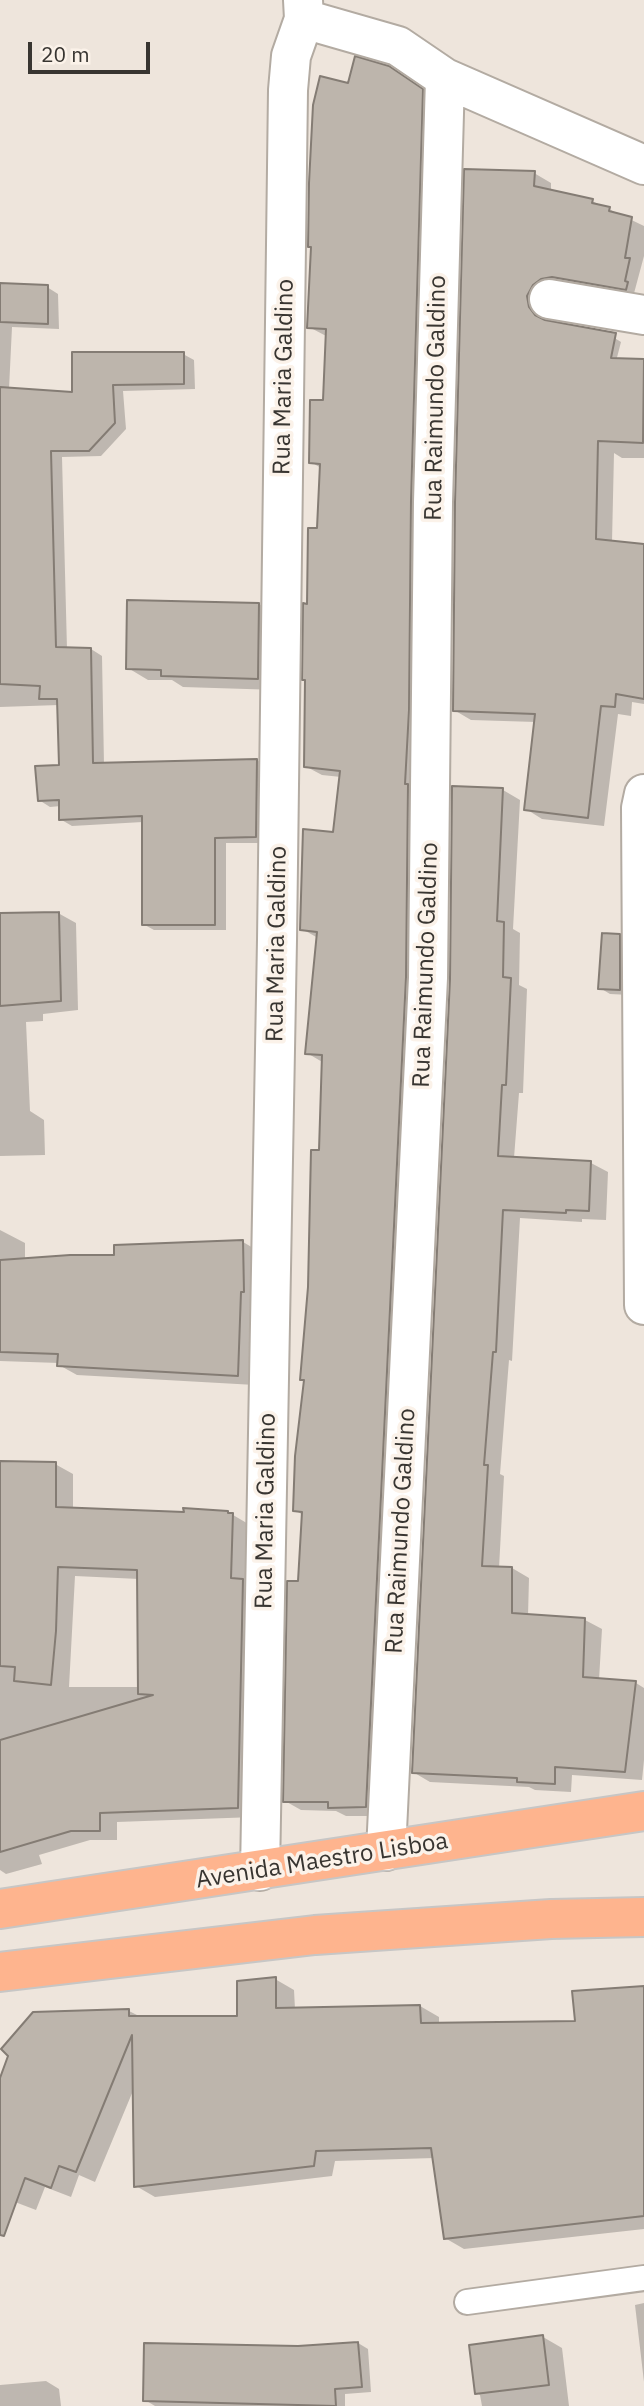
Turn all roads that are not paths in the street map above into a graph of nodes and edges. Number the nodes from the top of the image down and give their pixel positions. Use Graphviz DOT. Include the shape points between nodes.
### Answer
graph roads {
  1 [pos="304,9"];
  2 [pos="444,78"];
  3 [pos="644,165"];
  4 [pos="549,299"];
  5 [pos="644,315"];
  6 [pos="644,794"];
  7 [pos="644,1305"];
  8 [pos="644,1811"];
  9 [pos="386,1851"];
  10 [pos="260,1871"];
  11 [pos="0,1909"];
  12 [pos="644,1917"];
  13 [pos="0,1972"];
  14 [pos="644,2277"];
  15 [pos="467,2302"];
  1 -- 2 [label="street" via="398,46"];
  1 -- 10 [label="street, Rua Maria Galdino" via="291,56 288,90"];
  2 -- 3 [label="street"];
  2 -- 9 [label="street, Rua Raimundo Galdino" via="428,978"];
  4 -- 5 [label="street"];
  6 -- 7 [label="street"];
  8 -- 9 [label="highway, Avenida Maestro Lisboa"];
  9 -- 10 [label="highway, Avenida Maestro Lisboa"];
  10 -- 11 [label="highway, Avenida Maestro Lisboa"];
  12 -- 13 [label="highway" via="315,1936"];
  14 -- 15 [label="lane"];
}
